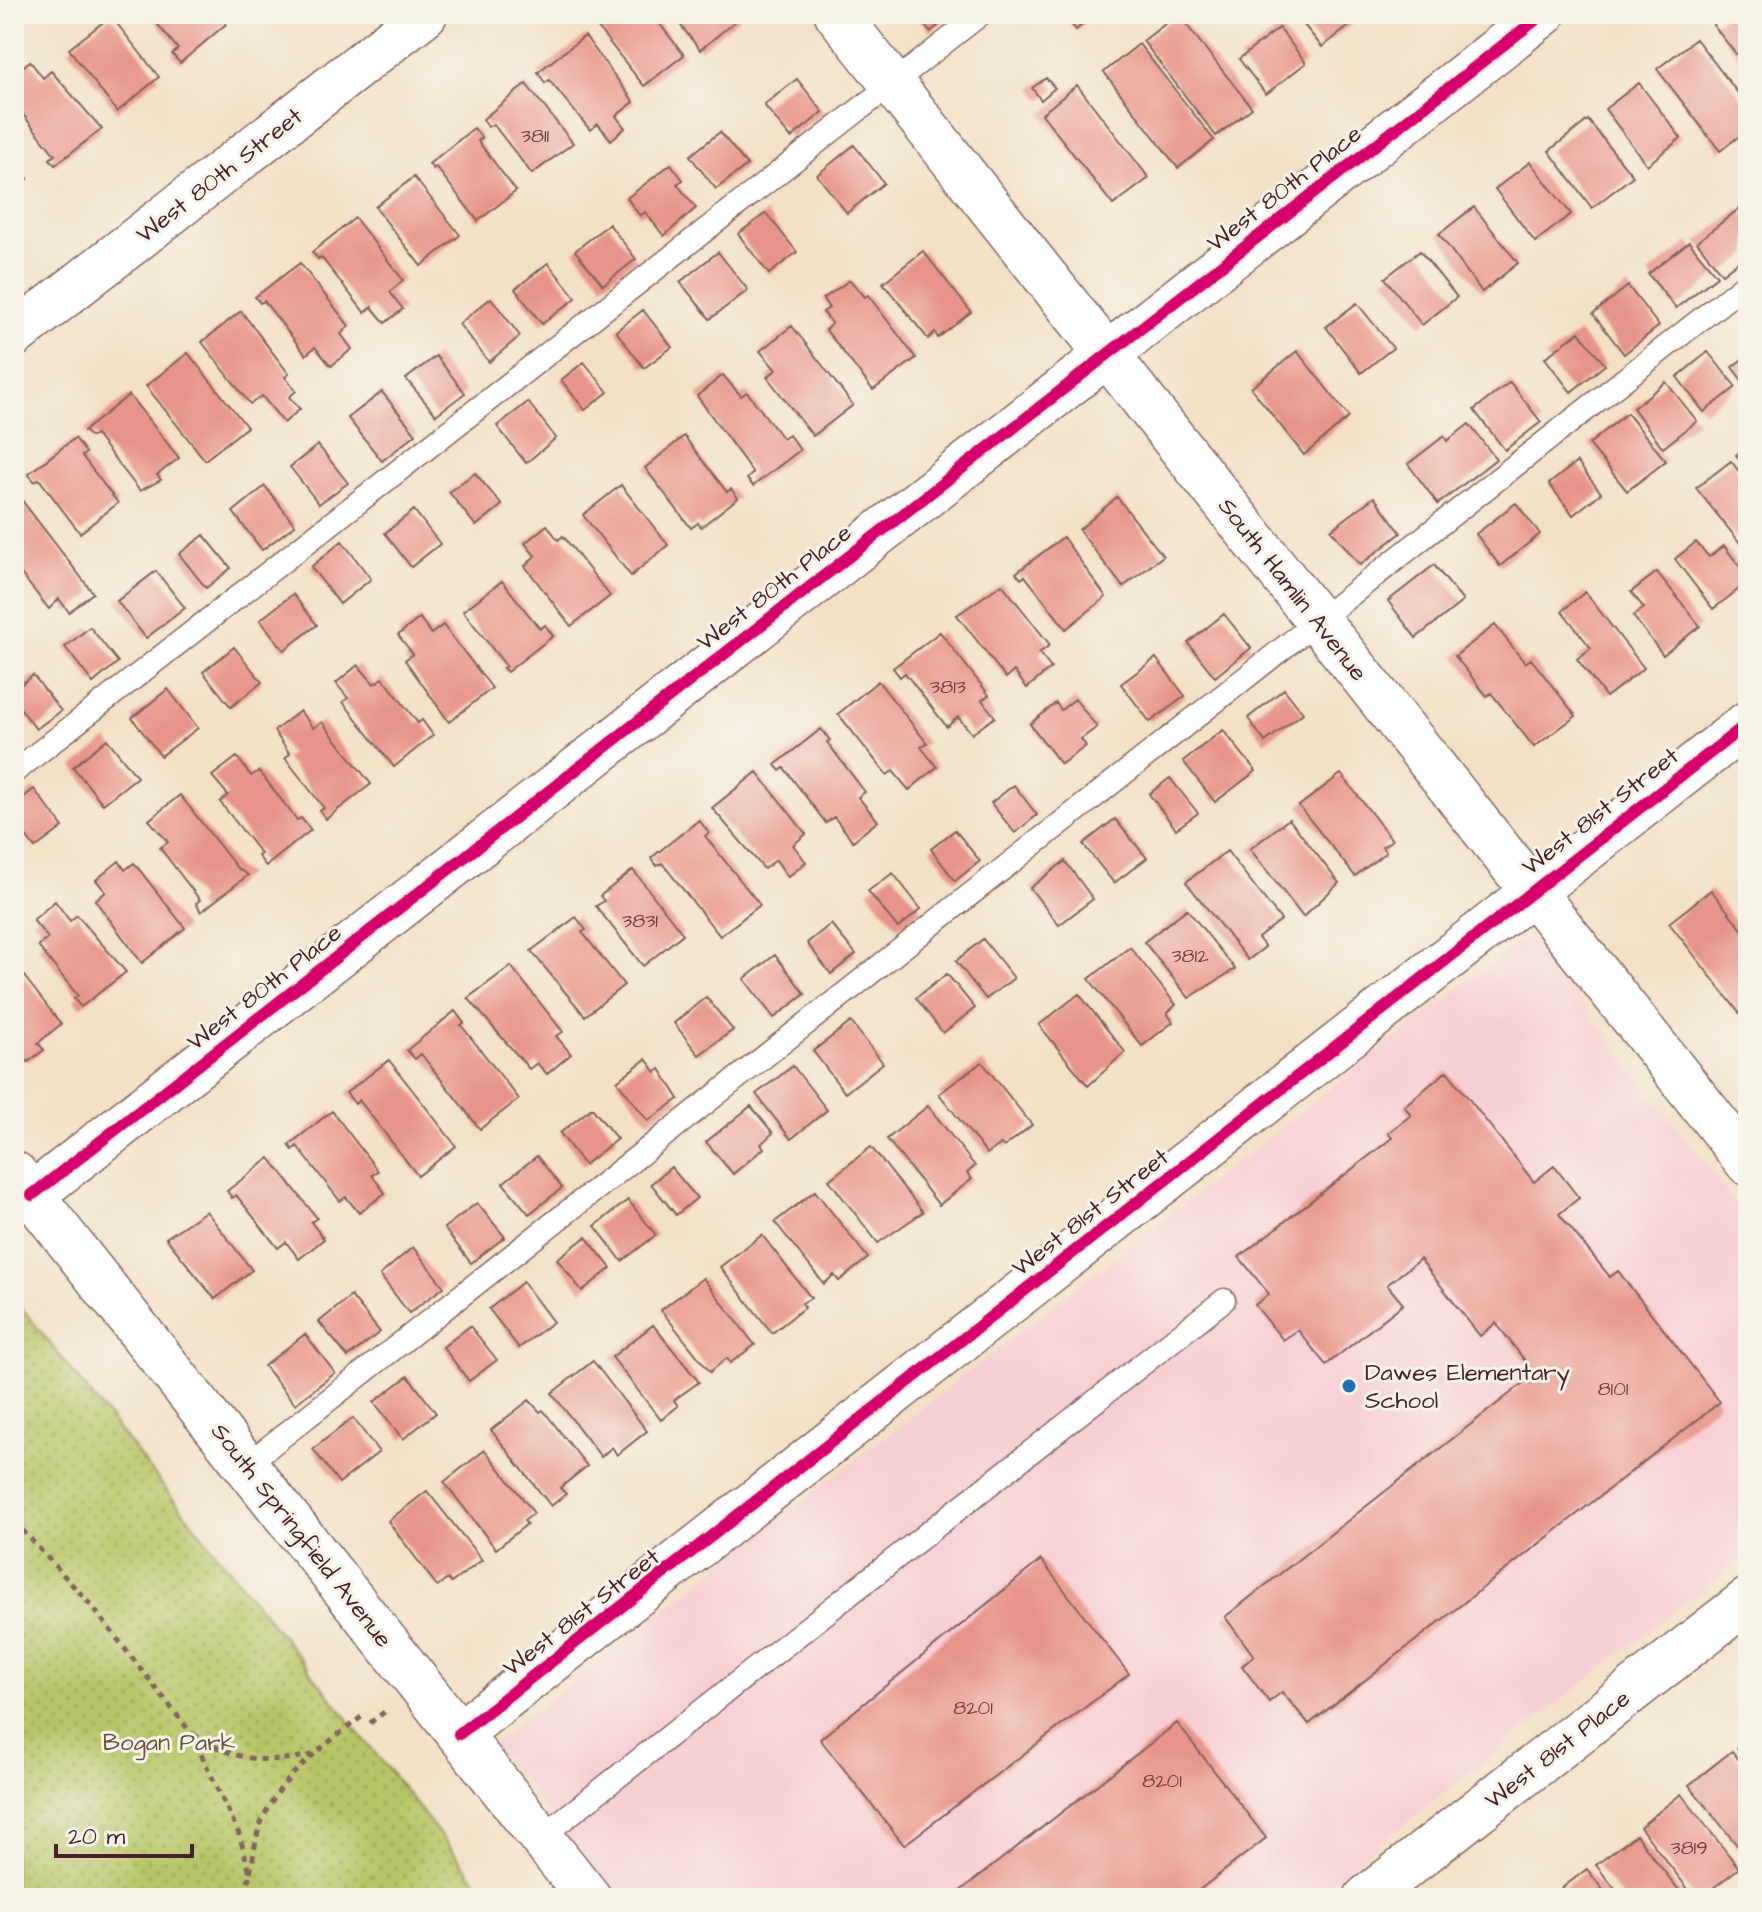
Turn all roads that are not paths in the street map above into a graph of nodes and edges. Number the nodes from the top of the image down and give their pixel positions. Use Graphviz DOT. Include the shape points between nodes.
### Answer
graph roads {
  1 [pos="425,14"];
  2 [pos="837,14"];
  3 [pos="981,14"];
  4 [pos="1543,14"];
  5 [pos="892,83"];
  6 [pos="1748,282"];
  7 [pos="14,335"];
  8 [pos="1107,355"];
  9 [pos="1318,620"];
  10 [pos="1748,723"];
  11 [pos="14,772"];
  12 [pos="1533,892"];
  13 [pos="1748,1163"];
  14 [pos="23,1184"];
  15 [pos="1224,1300"];
  16 [pos="246,1465"];
  17 [pos="1748,1600"];
  18 [pos="459,1734"];
  19 [pos="541,1837"];
  20 [pos="589,1898"];
  21 [pos="1366,1898"];
  1 -- 7 [label="street, West 80th Street"];
  2 -- 5 [label="street, South Hamlin Avenue"];
  3 -- 5 [label="lane"];
  4 -- 8 [label="street, West 80th Place"];
  5 -- 8 [label="street, South Hamlin Avenue"];
  5 -- 11 [label="lane"];
  6 -- 9 [label="lane"];
  8 -- 9 [label="street, South Hamlin Avenue"];
  8 -- 14 [label="street, West 80th Place"];
  9 -- 12 [label="street, South Hamlin Avenue"];
  9 -- 16 [label="lane"];
  10 -- 12 [label="street, West 81st Street"];
  12 -- 13 [label="street, South Hamlin Avenue"];
  12 -- 18 [label="street, West 81st Street"];
  14 -- 16 [label="street, South Springfield Avenue"];
  15 -- 19 [label="lane"];
  16 -- 18 [label="street, South Springfield Avenue"];
  17 -- 21 [label="street, West 81st Place"];
  18 -- 19 [label="street, South Springfield Avenue"];
  19 -- 20 [label="street, South Springfield Avenue"];
}
